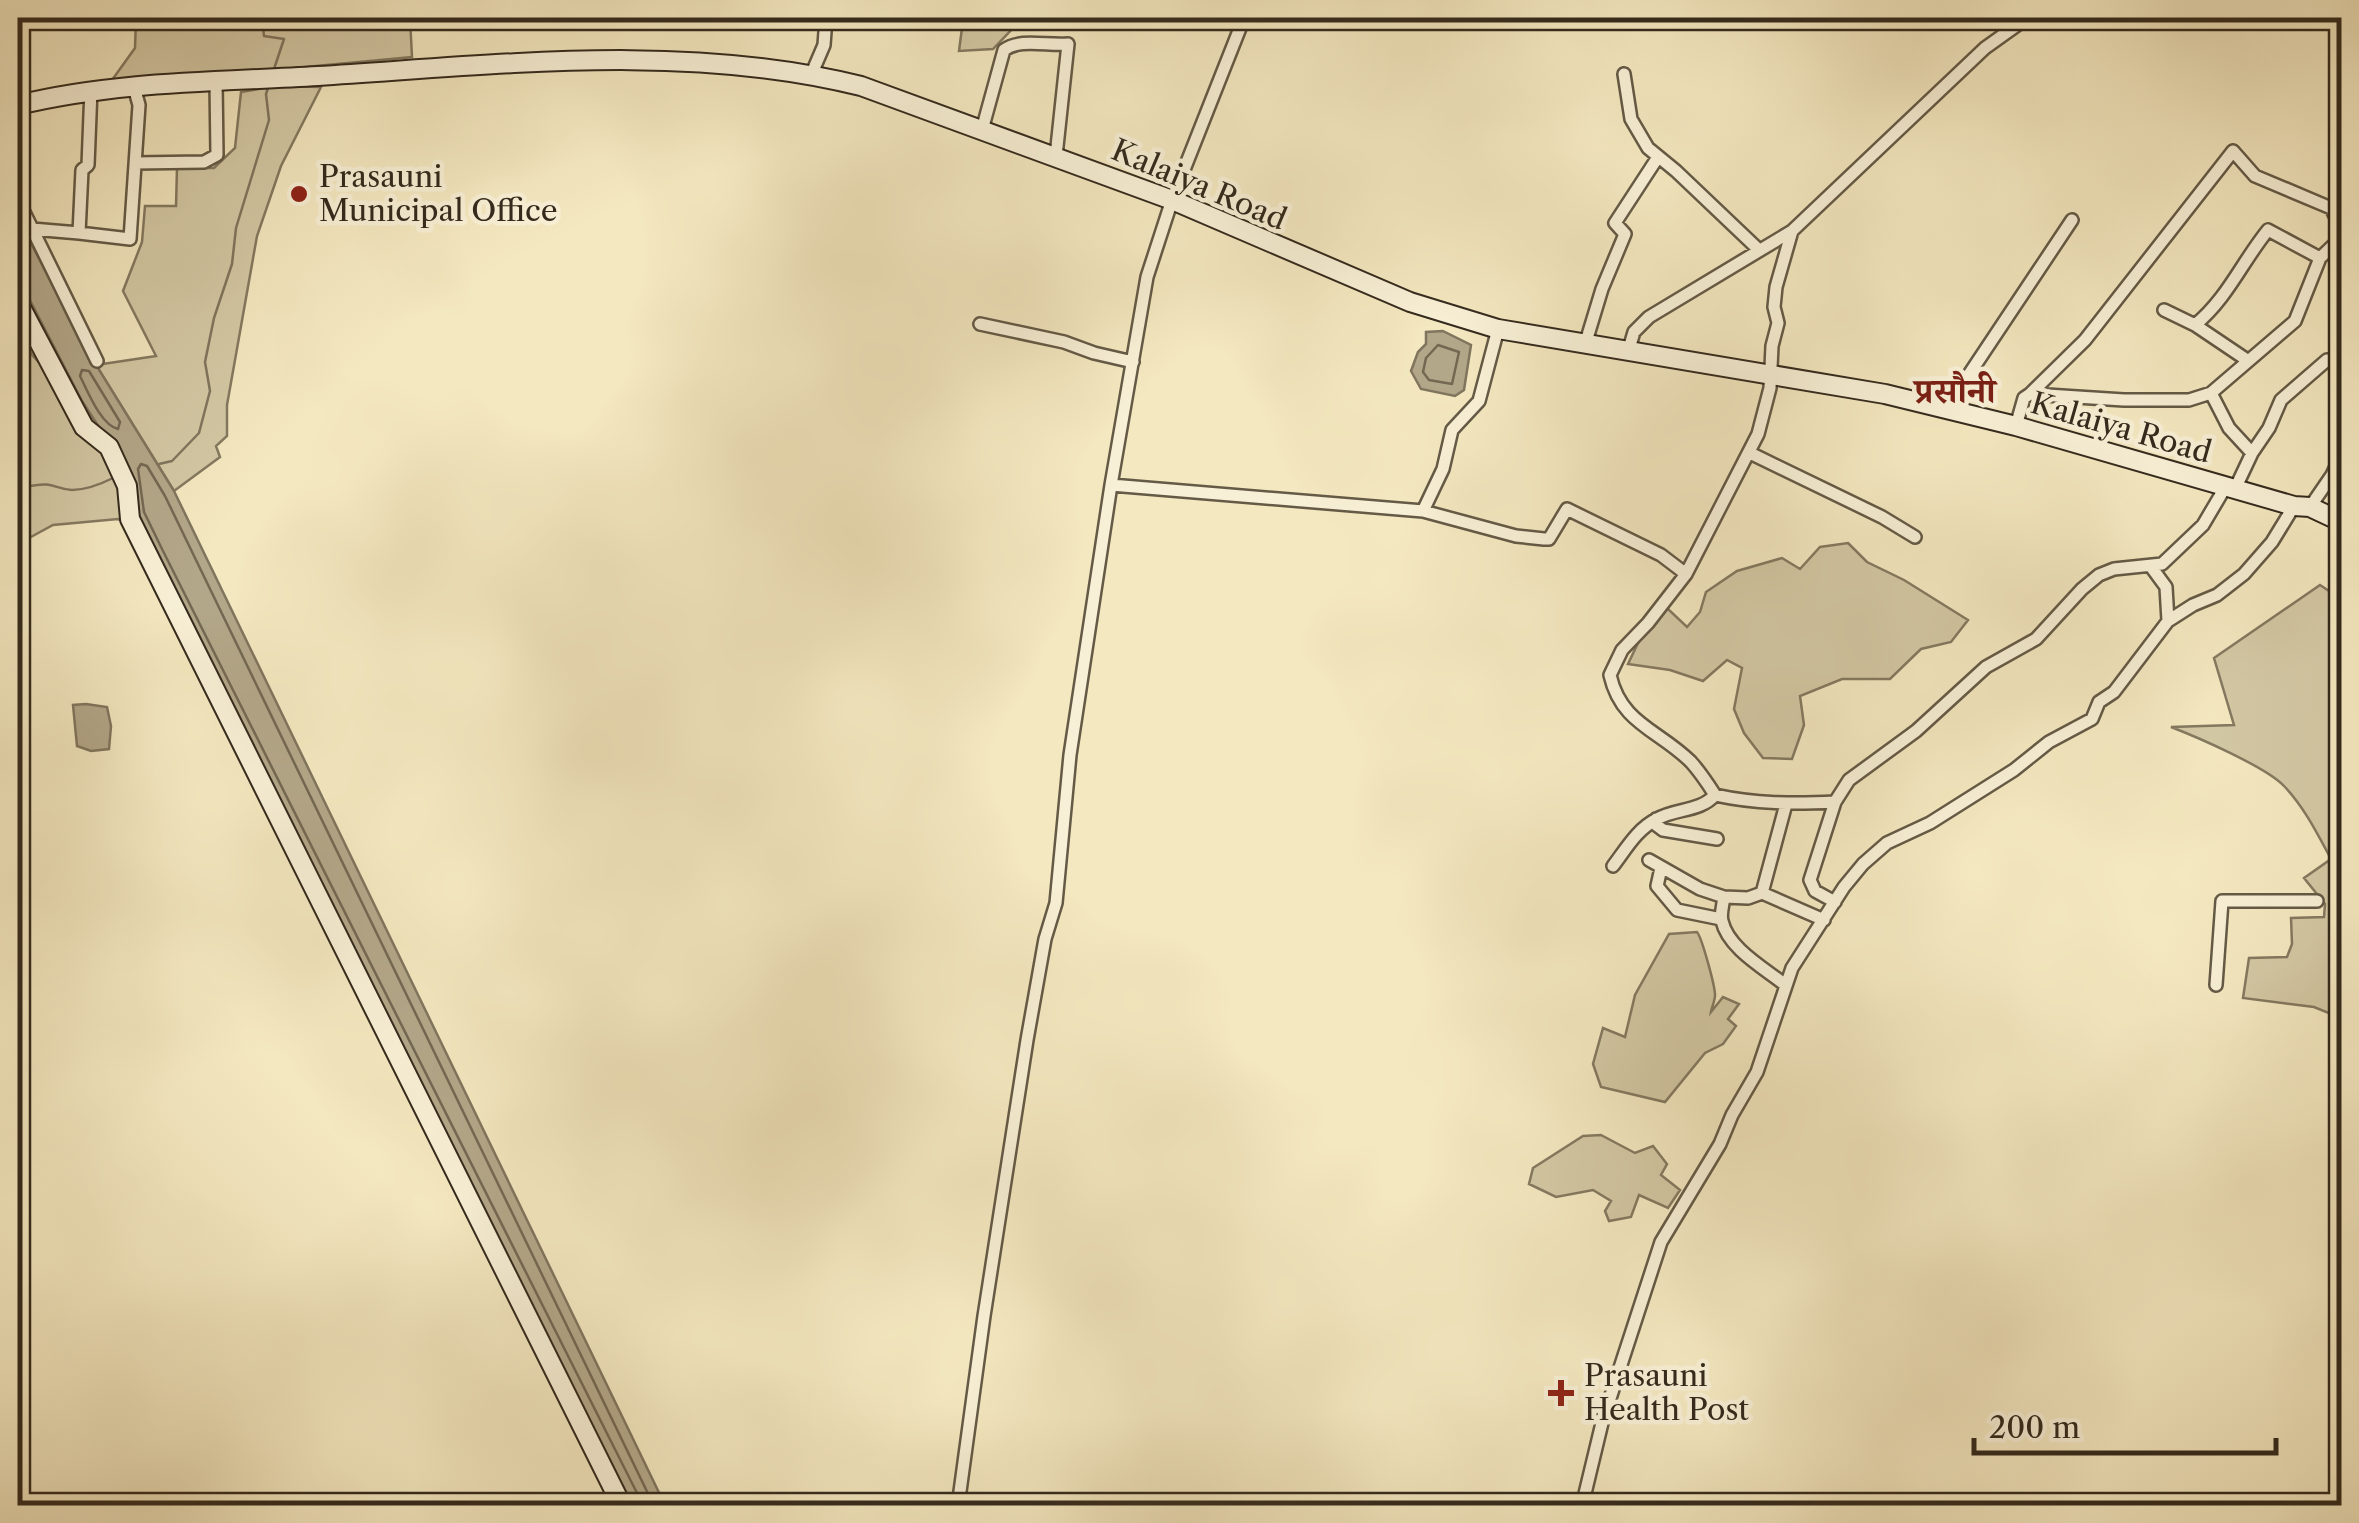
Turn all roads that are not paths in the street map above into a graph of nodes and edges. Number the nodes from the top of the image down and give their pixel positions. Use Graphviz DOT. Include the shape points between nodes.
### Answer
graph roads {
  1 [pos="826,18"];
  2 [pos="1244,18"];
  3 [pos="2027,18"];
  4 [pos="812,74"];
  5 [pos="1624,74"];
  6 [pos="216,82"];
  7 [pos="134,87"];
  8 [pos="91,90"];
  9 [pos="18,105"];
  10 [pos="982,130"];
  11 [pos="1056,156"];
  12 [pos="1658,157"];
  13 [pos="135,163"];
  14 [pos="18,200"];
  15 [pos="1172,200"];
  16 [pos="2072,220"];
  17 [pos="32,229"];
  18 [pos="2342,229"];
  19 [pos="1792,231"];
  20 [pos="79,234"];
  21 [pos="2342,237"];
  22 [pos="1758,249"];
  23 [pos="2320,258"];
  24 [pos="18,302"];
  25 [pos="2164,310"];
  26 [pos="980,324"];
  27 [pos="2195,325"];
  28 [pos="1498,329"];
  29 [pos="1585,345"];
  30 [pos="1628,352"];
  31 [pos="2247,360"];
  32 [pos="2342,360"];
  33 [pos="97,361"];
  34 [pos="1133,362"];
  35 [pos="1770,374"];
  36 [pos="2211,393"];
  37 [pos="2030,394"];
  38 [pos="1946,409"];
  39 [pos="2016,426"];
  40 [pos="1750,453"];
  41 [pos="2252,453"];
  42 [pos="2342,454"];
  43 [pos="1111,485"];
  44 [pos="2230,488"];
  45 [pos="2302,507"];
  46 [pos="1423,511"];
  47 [pos="2342,522"];
  48 [pos="1915,537"];
  49 [pos="2152,568"];
  50 [pos="1686,574"];
  51 [pos="2168,621"];
  52 [pos="1715,795"];
  53 [pos="1835,802"];
  54 [pos="1786,804"];
  55 [pos="1656,819"];
  56 [pos="1717,839"];
  57 [pos="1649,860"];
  58 [pos="1613,866"];
  59 [pos="1661,868"];
  60 [pos="1762,892"];
  61 [pos="1724,898"];
  62 [pos="2317,901"];
  63 [pos="1835,902"];
  64 [pos="1721,920"];
  65 [pos="1824,920"];
  66 [pos="1784,984"];
  67 [pos="2216,984"];
  68 [pos="2342,1498"];
  69 [pos="622,1506"];
  70 [pos="958,1506"];
  71 [pos="1582,1506"];
  72 [pos="2320,1506"];
  1 -- 4 [label="street"];
  2 -- 15 [label="street"];
  3 -- 19 [label="street" via="1985,48"];
  4 -- 6 [label="main road, Kalaiya Road" via="539,60"];
  4 -- 10 [label="main road, Kalaiya Road"];
  5 -- 12 [label="street" via="1631,119"];
  6 -- 7 [label="main road, Kalaiya Road"];
  6 -- 13 [label="street" via="217,155 204,162"];
  7 -- 8 [label="main road, Kalaiya Road"];
  7 -- 13 [label="street"];
  8 -- 9 [label="main road, Kalaiya Road"];
  8 -- 20 [label="street"];
  10 -- 11 [label="main road, Kalaiya Road"];
  10 -- 11 [label="street" via="1004,50 1010,44 1068,44"];
  11 -- 15 [label="main road, Kalaiya Road"];
  12 -- 22 [label="street"];
  12 -- 29 [label="street" via="1615,223 1626,234"];
  13 -- 20 [label="street" via="130,240"];
  14 -- 17 [label="street"];
  15 -- 28 [label="main road, Kalaiya Road" via="1358,281"];
  15 -- 34 [label="street" via="1147,277"];
  16 -- 38 [label="street"];
  17 -- 20 [label="street"];
  17 -- 33 [label="street"];
  18 -- 37 [label="street" via="2331,208 2255,176 2233,152 2085,340"];
  19 -- 22 [label="street"];
  19 -- 35 [label="street" via="1776,287"];
  21 -- 23 [label="street"];
  22 -- 30 [label="street" via="1649,317 1634,332"];
  23 -- 27 [label="street" via="2268,230 2213,310"];
  23 -- 31 [label="street" via="2294,321"];
  24 -- 69 [label="main road" via="84,427 109,447 127,486 130,519"];
  25 -- 27 [label="street"];
  26 -- 34 [label="street"];
  27 -- 31 [label="street"];
  28 -- 29 [label="main road, Kalaiya Road"];
  28 -- 46 [label="street" via="1479,402 1452,430"];
  29 -- 30 [label="main road, Kalaiya Road"];
  30 -- 35 [label="main road, Kalaiya Road"];
  31 -- 36 [label="street"];
  32 -- 41 [label="street" via="2327,360 2281,400"];
  34 -- 43 [label="street"];
  35 -- 38 [label="main road, Kalaiya Road"];
  35 -- 40 [label="street"];
  36 -- 37 [label="street" via="2189,400"];
  36 -- 41 [label="street"];
  37 -- 39 [label="street"];
  38 -- 39 [label="main road, Kalaiya Road"];
  39 -- 44 [label="main road, Kalaiya Road"];
  40 -- 48 [label="street"];
  40 -- 50 [label="street"];
  41 -- 44 [label="street"];
  42 -- 45 [label="street"];
  43 -- 46 [label="street"];
  43 -- 70 [label="street" via="1070,756 1056,903 1027,1040"];
  44 -- 45 [label="main road, Kalaiya Road"];
  44 -- 49 [label="street" via="2182,548"];
  45 -- 47 [label="main road, Kalaiya Road"];
  45 -- 51 [label="street" via="2244,574"];
  46 -- 50 [label="street" via="1544,539 1567,509"];
  49 -- 51 [label="street" via="2166,588"];
  49 -- 53 [label="street" via="2114,568 2100,575 2036,639 1986,667 1916,732 1848,780"];
  50 -- 52 [label="street" via="1610,674 1632,719 1690,761"];
  51 -- 63 [label="street" via="2092,719 1888,843"];
  52 -- 54 [label="street"];
  52 -- 55 [label="street" via="1701,807"];
  53 -- 54 [label="street"];
  53 -- 63 [label="street" via="1810,880 1815,892"];
  54 -- 60 [label="street"];
  55 -- 56 [label="street" via="1663,830"];
  55 -- 58 [label="street"];
  57 -- 59 [label="street"];
  59 -- 61 [label="street"];
  59 -- 64 [label="street" via="1657,886 1677,910"];
  60 -- 61 [label="street"];
  60 -- 65 [label="street"];
  61 -- 64 [label="street"];
  62 -- 67 [label="street" via="2222,902"];
  63 -- 65 [label="street"];
  64 -- 66 [label="street" via="1745,954"];
  65 -- 66 [label="street"];
  66 -- 71 [label="street" via="1757,1072 1662,1242"];
  68 -- 72 [label="street"];
}
